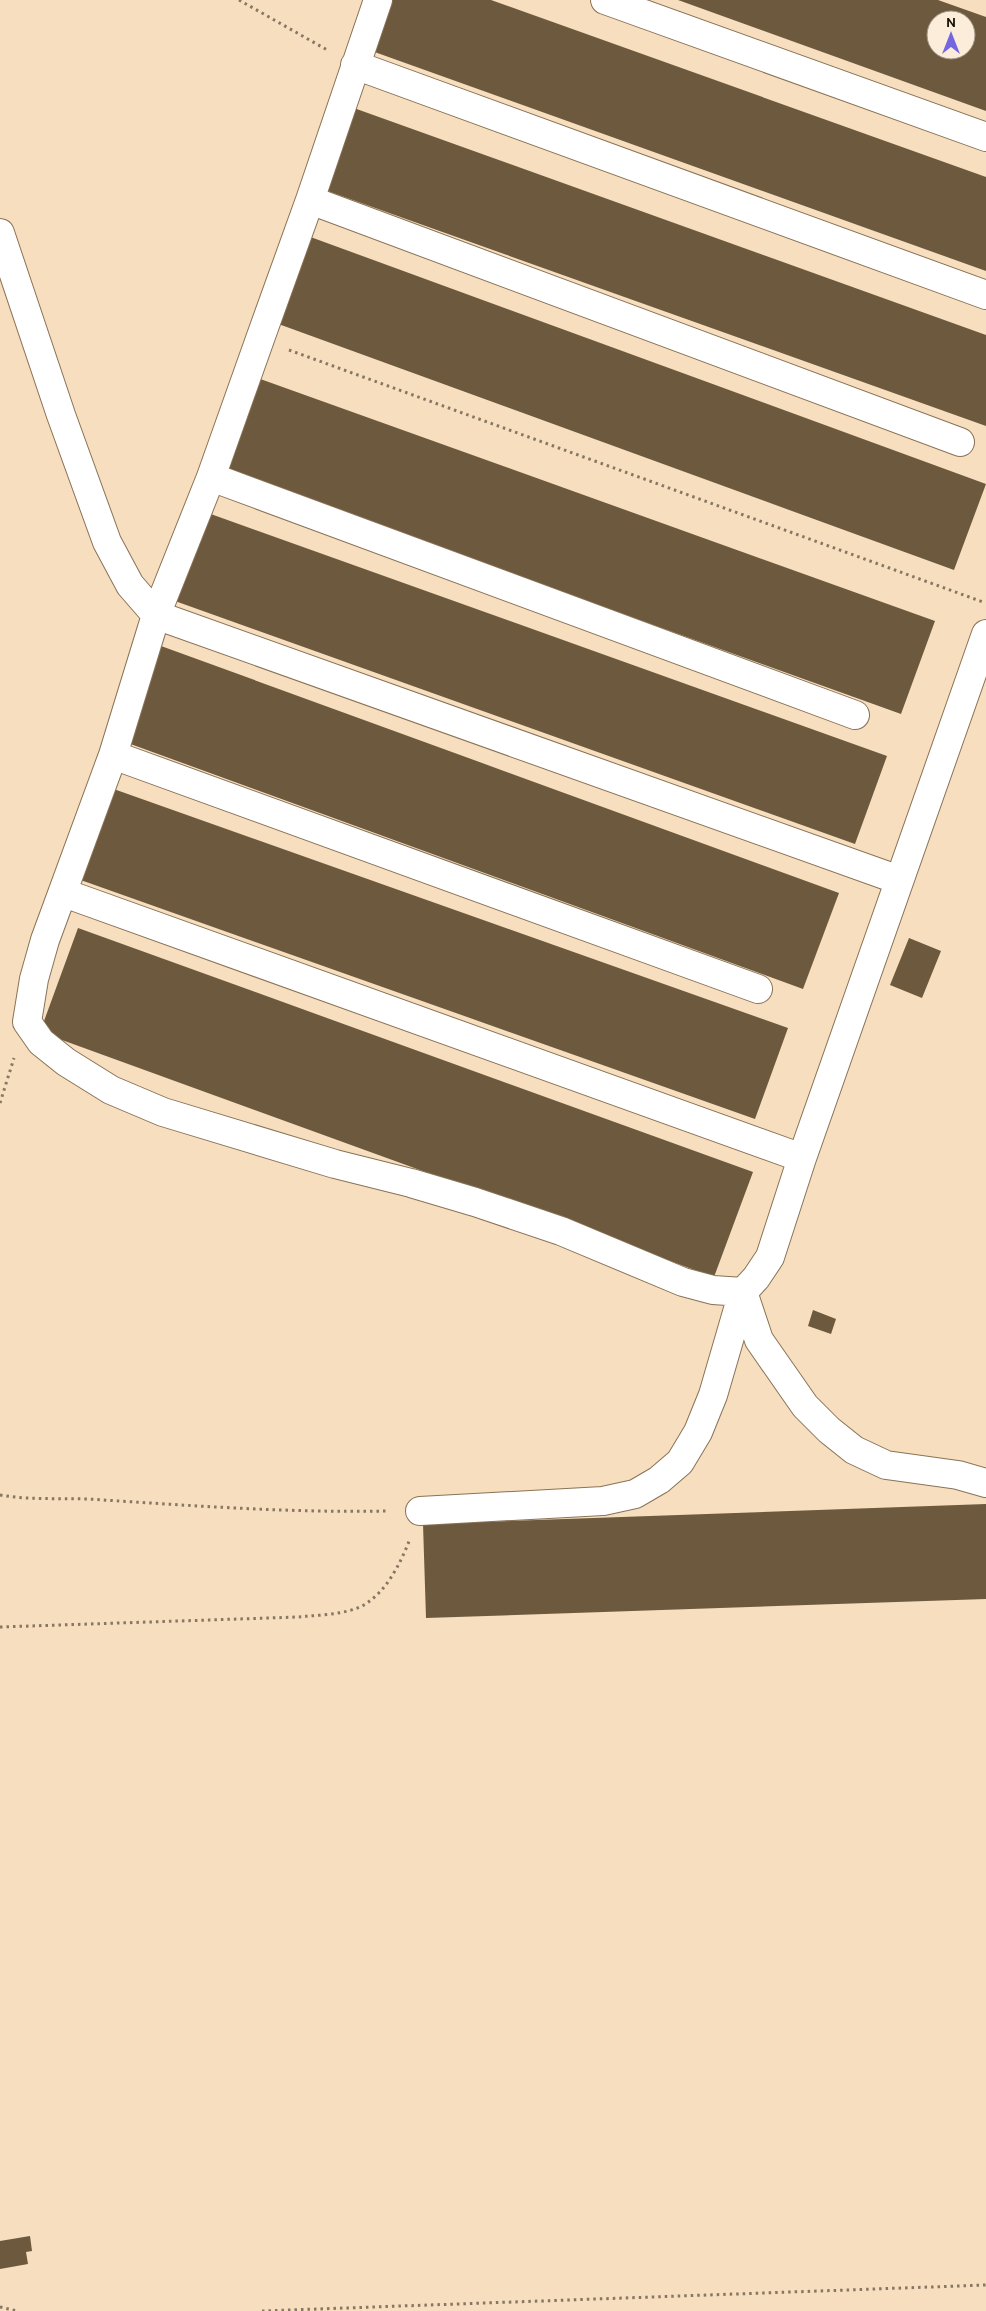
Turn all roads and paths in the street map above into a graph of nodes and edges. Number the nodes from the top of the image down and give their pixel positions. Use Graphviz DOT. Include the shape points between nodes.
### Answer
graph roads {
  1 [pos="239,0"];
  2 [pos="378,0"];
  3 [pos="605,0"];
  4 [pos="355,65"];
  5 [pos="986,137"];
  6 [pos="310,200"];
  7 [pos="0,233"];
  8 [pos="986,295"];
  9 [pos="260,340"];
  10 [pos="960,442"];
  11 [pos="210,477"];
  12 [pos="986,603"];
  13 [pos="156,615"];
  14 [pos="986,634"];
  15 [pos="856,714"];
  16 [pos="113,755"];
  17 [pos="899,880"];
  18 [pos="64,893"];
  19 [pos="758,989"];
  20 [pos="26,1022"];
  21 [pos="0,1103"];
  22 [pos="802,1158"];
  23 [pos="743,1292"];
  24 [pos="986,1483"];
  25 [pos="0,1495"];
  26 [pos="420,1510"];
  27 [pos="0,1627"];
  28 [pos="986,2285"];
  29 [pos="0,2306"];
  30 [pos="17,2311"];
  31 [pos="262,2311"];
  1 -- 4 [label="path"];
  2 -- 4 [label="lane"];
  3 -- 5 [label="lane"];
  4 -- 6 [label="lane"];
  4 -- 8 [label="lane"];
  6 -- 9 [label="lane"];
  6 -- 10 [label="lane"];
  7 -- 13 [label="lane" via="107,542 130,585"];
  9 -- 11 [label="lane"];
  9 -- 12 [label="path"];
  11 -- 13 [label="lane"];
  11 -- 15 [label="lane"];
  13 -- 16 [label="lane"];
  13 -- 17 [label="lane"];
  14 -- 17 [label="lane"];
  16 -- 18 [label="lane"];
  16 -- 19 [label="lane"];
  17 -- 22 [label="lane"];
  18 -- 20 [label="lane" via="45,940"];
  18 -- 22 [label="lane"];
  20 -- 21 [label="path"];
  20 -- 23 [label="lane" via="41,1042 66,1062 111,1090 163,1112 476,1202 561,1231 683,1282 713,1290"];
  22 -- 23 [label="lane" via="770,1258"];
  23 -- 24 [label="lane" via="759,1340 805,1406 854,1450 886,1465 958,1475"];
  23 -- 26 [label="lane" via="713,1395 698,1432 680,1462 659,1480 635,1494 603,1502"];
  25 -- 26 [label="path" via="280,1510"];
  26 -- 27 [label="path" via="391,1579 360,1606 343,1611 298,1617"];
  28 -- 31 [label="path"];
  29 -- 30 [label="path"];
}
